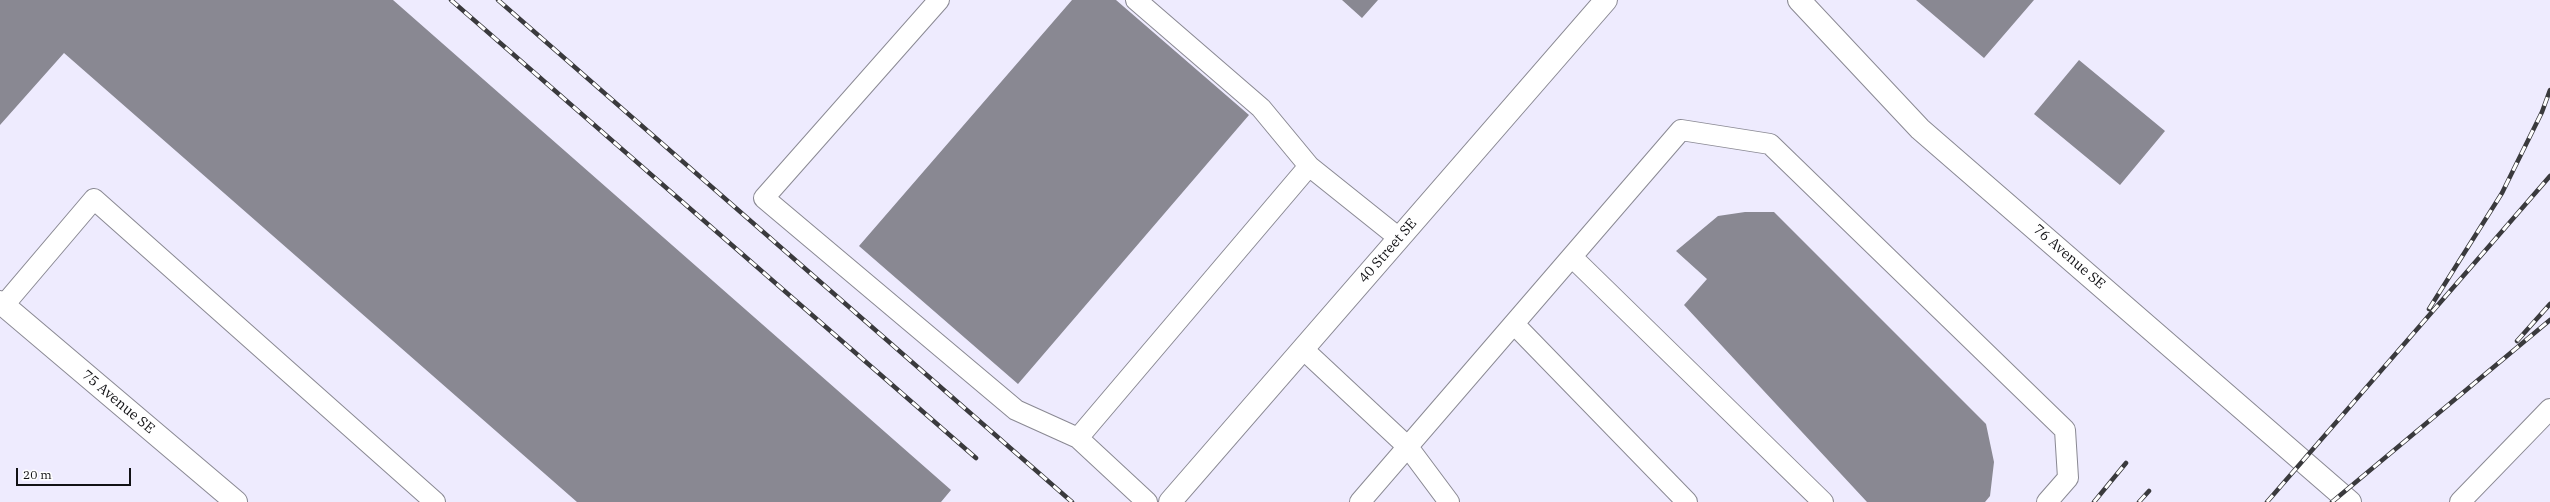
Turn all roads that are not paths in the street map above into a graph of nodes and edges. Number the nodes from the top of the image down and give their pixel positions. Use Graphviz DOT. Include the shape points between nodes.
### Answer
graph roads {
  1 [pos="939,0"];
  2 [pos="1136,0"];
  3 [pos="1606,0"];
  4 [pos="1799,0"];
  5 [pos="1309,166"];
  6 [pos="1399,238"];
  7 [pos="1573,258"];
  8 [pos="2,304"];
  9 [pos="1515,325"];
  10 [pos="1303,349"];
  11 [pos="2550,409"];
  12 [pos="1078,438"];
  13 [pos="1408,447"];
  14 [pos="236,502"];
  15 [pos="435,502"];
  16 [pos="1147,502"];
  17 [pos="1170,502"];
  18 [pos="1360,502"];
  19 [pos="1449,502"];
  20 [pos="1687,502"];
  21 [pos="1823,502"];
  22 [pos="2047,502"];
  23 [pos="2350,502"];
  24 [pos="2460,502"];
  1 -- 12 [label="lane" via="764,198 1016,410"];
  2 -- 5 [label="lane" via="1261,108"];
  3 -- 6 [label="street, 40 Street SE"];
  4 -- 23 [label="street, 76 Avenue SE" via="1920,129"];
  5 -- 6 [label="lane"];
  5 -- 12 [label="lane"];
  6 -- 10 [label="street, 40 Street SE"];
  7 -- 9 [label="lane"];
  7 -- 21 [label="lane"];
  7 -- 22 [label="lane" via="1681,130 1770,144 2065,430 2068,478"];
  8 -- 14 [label="street, 75 Avenue SE"];
  8 -- 15 [label="lane" via="94,199"];
  9 -- 13 [label="lane"];
  9 -- 20 [label="lane"];
  10 -- 13 [label="lane"];
  10 -- 17 [label="street, 40 Street SE"];
  11 -- 24 [label="lane"];
  12 -- 16 [label="lane"];
  13 -- 18 [label="lane"];
  13 -- 19 [label="lane"];
}
